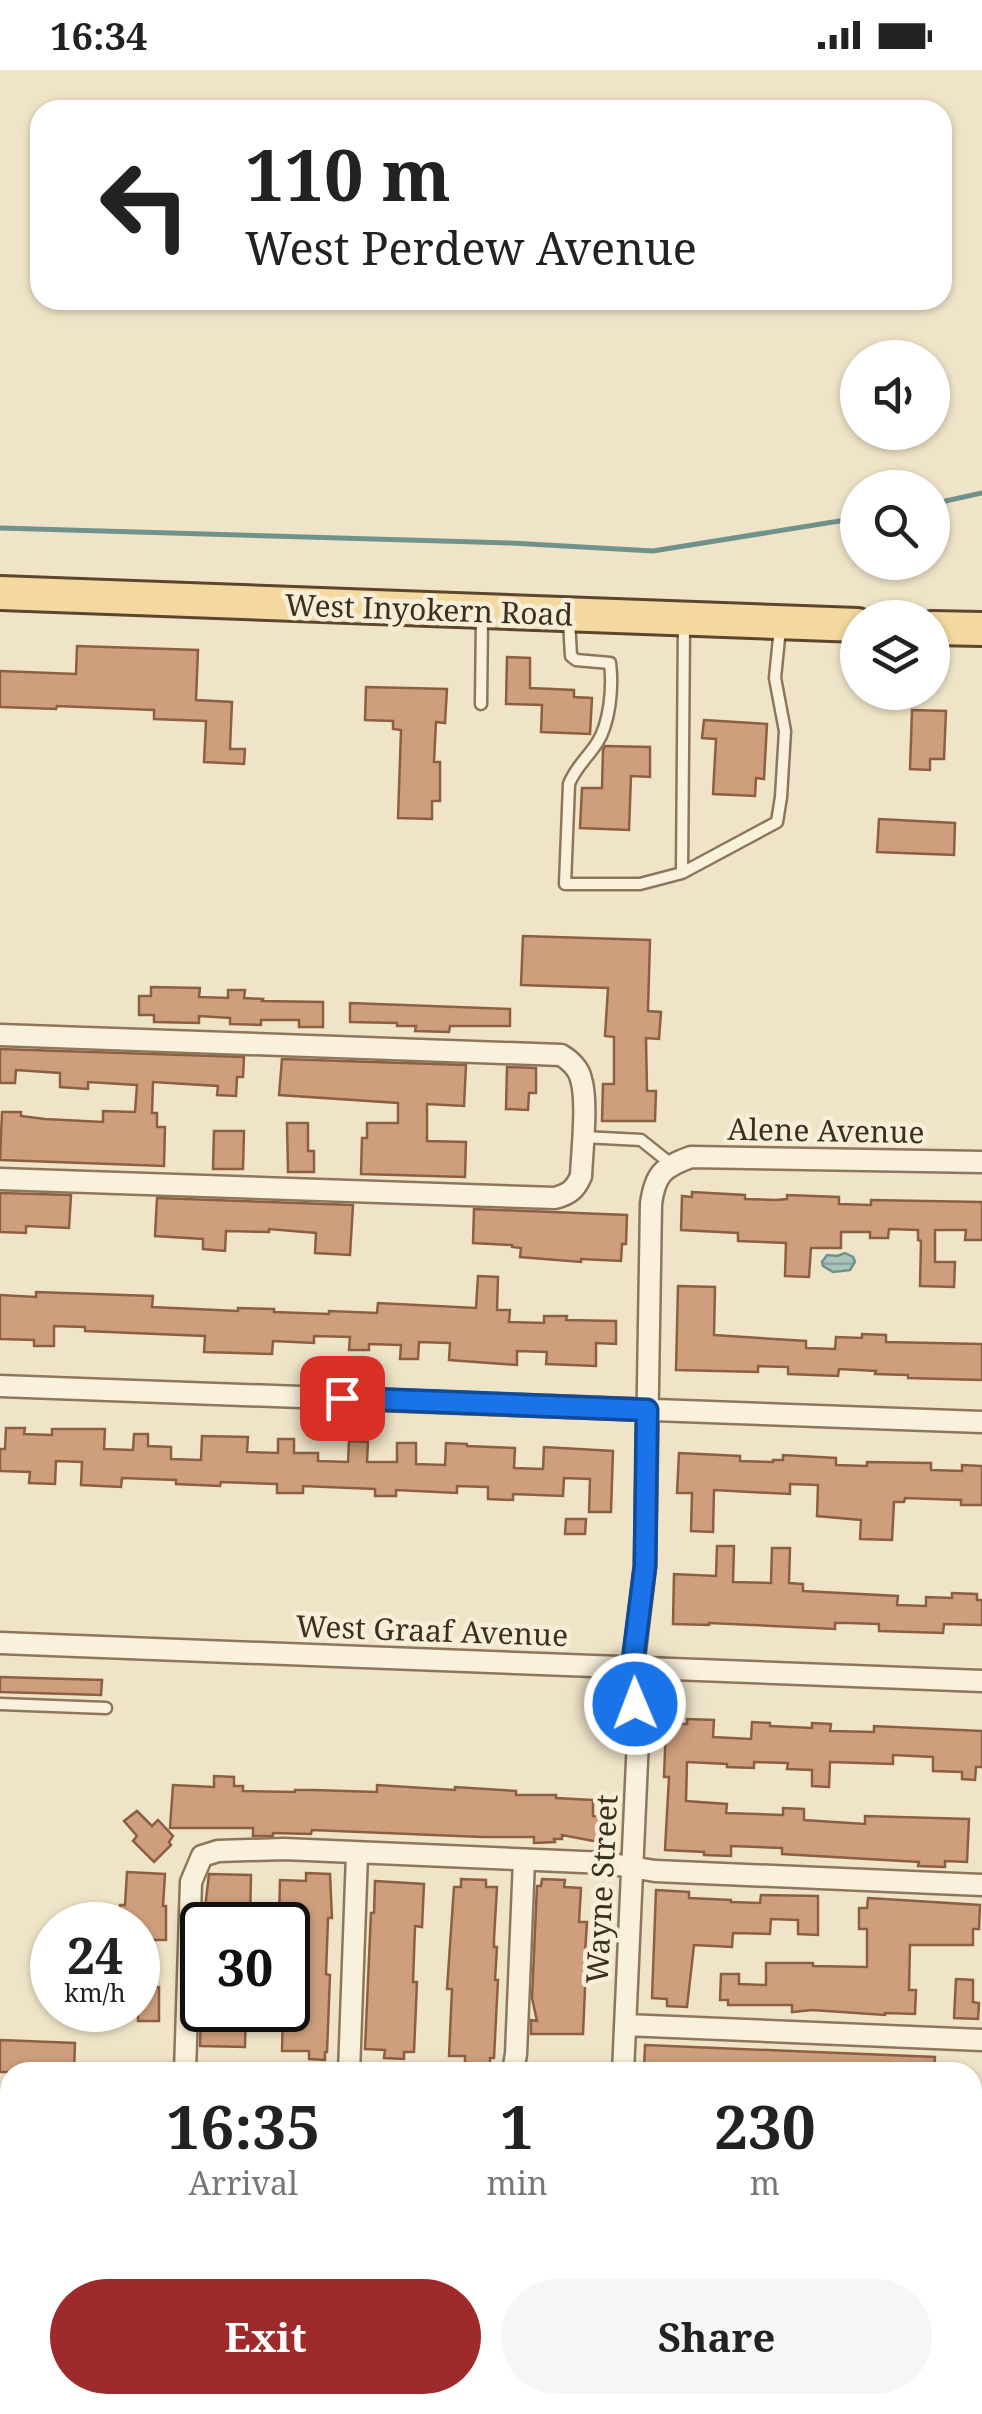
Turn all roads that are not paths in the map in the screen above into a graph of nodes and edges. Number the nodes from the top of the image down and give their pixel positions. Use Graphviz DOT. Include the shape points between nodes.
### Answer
graph roads {
  1 [pos="0,593"];
  2 [pos="482,611"];
  3 [pos="568,614"];
  4 [pos="684,618"];
  5 [pos="780,622"];
  6 [pos="840,624"];
  7 [pos="950,628"];
  8 [pos="982,629"];
  9 [pos="480,704"];
  10 [pos="682,873"];
  11 [pos="0,1035"];
  12 [pos="582,1137"];
  13 [pos="982,1162"];
  14 [pos="671,1164"];
  15 [pos="0,1179"];
  16 [pos="0,1386"];
  17 [pos="647,1410"];
  18 [pos="982,1422"];
  19 [pos="0,1643"];
  20 [pos="632,1668"];
  21 [pos="982,1681"];
  22 [pos="0,1704"];
  23 [pos="106,1708"];
  24 [pos="357,1854"];
  25 [pos="524,1860"];
  26 [pos="631,1867"];
  27 [pos="982,1885"];
  28 [pos="625,2024"];
  29 [pos="982,2040"];
  30 [pos="185,2062"];
  31 [pos="349,2062"];
  32 [pos="515,2062"];
  33 [pos="624,2062"];
  1 -- 2 [label="main road, West Inyokern Road"];
  2 -- 3 [label="main road, West Inyokern Road"];
  2 -- 9 [label="lane"];
  3 -- 4 [label="main road, West Inyokern Road"];
  3 -- 10 [label="lane" via="571,656 605,662 611,670 602,734 569,784 566,884 640,884"];
  4 -- 5 [label="main road, West Inyokern Road"];
  4 -- 10 [label="lane"];
  5 -- 6 [label="main road, West Inyokern Road"];
  5 -- 10 [label="lane" via="776,678 785,731 777,822"];
  7 -- 8 [label="main road"];
  11 -- 12 [label="street" via="562,1055 581,1076"];
  12 -- 14 [label="lane" via="641,1140"];
  12 -- 15 [label="street" via="576,1188 554,1198"];
  13 -- 14 [label="street, Alene Avenue" via="691,1158"];
  14 -- 17 [label="street, Wayne Street" via="657,1178 651,1204"];
  16 -- 17 [label="street"];
  17 -- 18 [label="street"];
  17 -- 20 [label="street, Wayne Street" via="645,1566"];
  19 -- 20 [label="street, West Graaf Avenue"];
  20 -- 21 [label="street, West Graaf Avenue"];
  20 -- 26 [label="street, Wayne Street" via="638,1740"];
  22 -- 23 [label="lane"];
  24 -- 25 [label="street"];
  24 -- 30 [label="street" via="267,1850 202,1856 191,1882"];
  24 -- 31 [label="street"];
  25 -- 26 [label="street"];
  25 -- 32 [label="street"];
  26 -- 27 [label="street"];
  26 -- 28 [label="street, Wayne Street"];
  28 -- 29 [label="street"];
  28 -- 33 [label="street, Wayne Street"];
}
